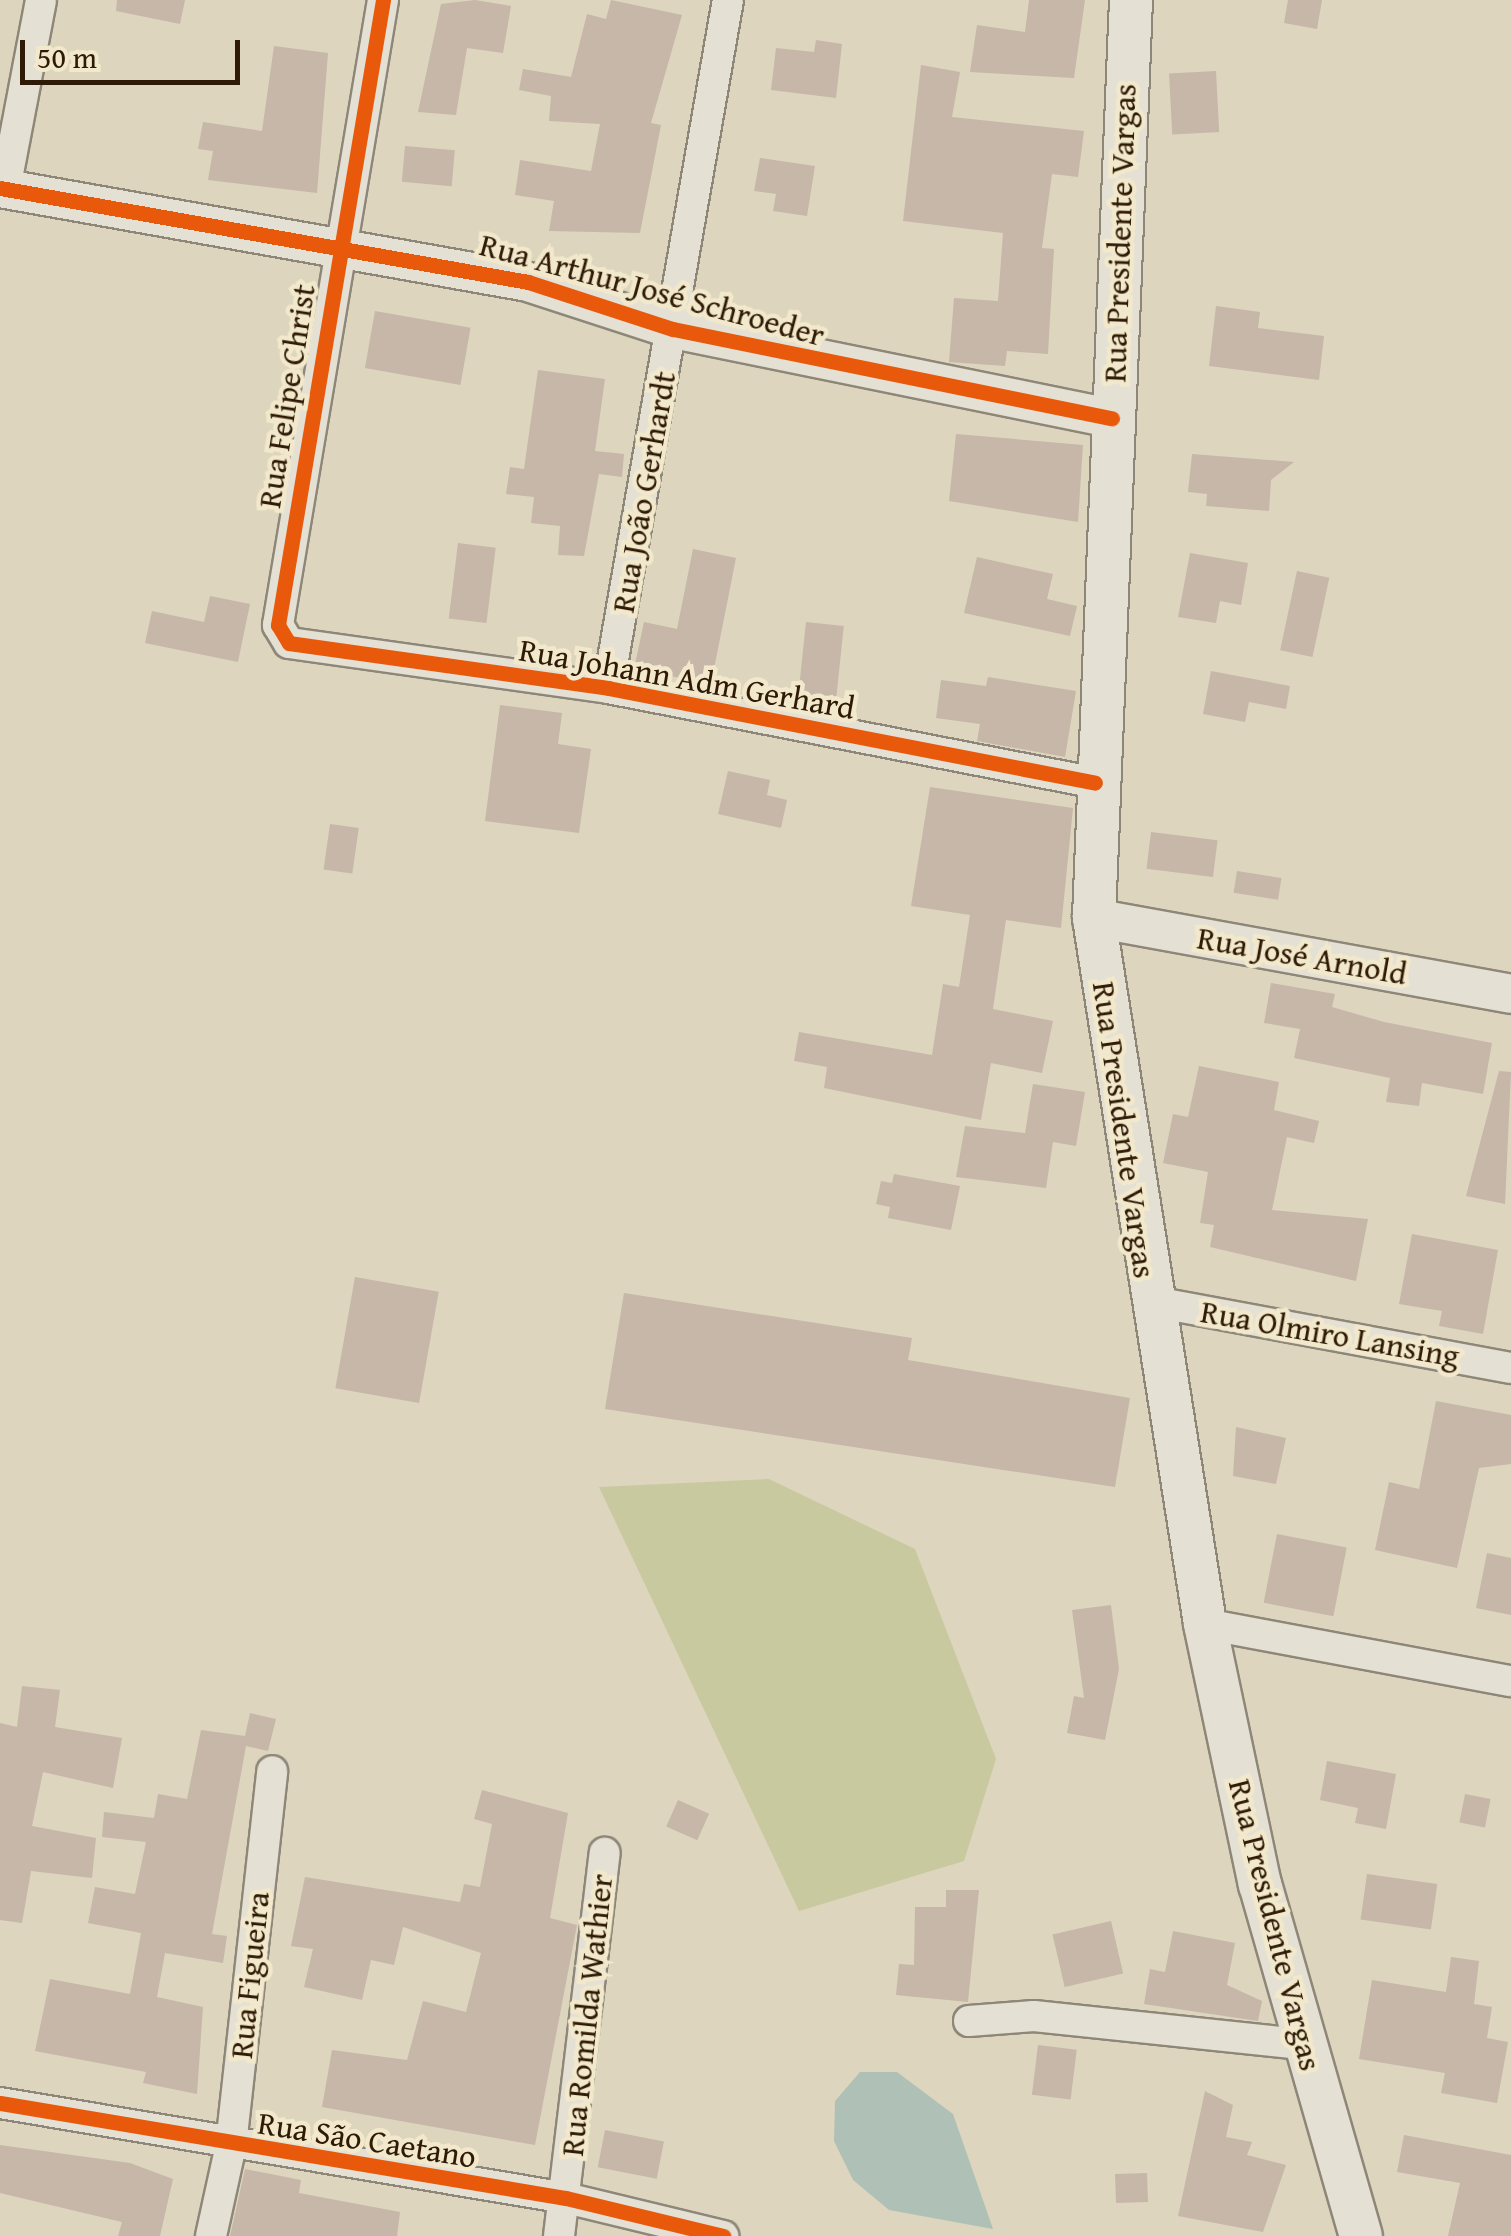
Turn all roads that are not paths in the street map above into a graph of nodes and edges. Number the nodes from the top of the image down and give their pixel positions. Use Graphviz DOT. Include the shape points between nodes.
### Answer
graph roads {
  1 [pos="41,0"];
  2 [pos="383,0"];
  3 [pos="728,0"];
  4 [pos="1131,0"];
  5 [pos="3,188"];
  6 [pos="340,244"];
  7 [pos="674,329"];
  8 [pos="1112,418"];
  9 [pos="278,625"];
  10 [pos="608,688"];
  11 [pos="1095,783"];
  12 [pos="1094,918"];
  13 [pos="1511,994"];
  14 [pos="1148,1301"];
  15 [pos="1511,1368"];
  16 [pos="1205,1624"];
  17 [pos="1511,1682"];
  18 [pos="272,1771"];
  19 [pos="605,1854"];
  20 [pos="969,2020"];
  21 [pos="1302,2044"];
  22 [pos="0,2104"];
  23 [pos="231,2145"];
  24 [pos="566,2198"];
  25 [pos="211,2236"];
  26 [pos="559,2236"];
  27 [pos="723,2236"];
  28 [pos="1361,2236"];
  1 -- 5 [label="street"];
  2 -- 6 [label="street, Rua Felipe Christ"];
  3 -- 7 [label="street, Rua João Gerhardt"];
  4 -- 8 [label="main road, Rua Presidente Vargas"];
  5 -- 6 [label="street, Rua Arthur José Schroeder"];
  6 -- 7 [label="street, Rua Arthur José Schroeder" via="528,282"];
  6 -- 9 [label="street, Rua Felipe Christ"];
  7 -- 8 [label="street, Rua Arthur José Schroeder"];
  7 -- 10 [label="street, Rua João Gerhardt"];
  8 -- 11 [label="main road, Rua Presidente Vargas"];
  9 -- 10 [label="street, Rua Johann Adm Gerhard" via="289,642 321,650"];
  10 -- 11 [label="street, Rua Johann Adm Gerhard"];
  11 -- 12 [label="main road, Rua Presidente Vargas"];
  12 -- 13 [label="street, Rua José Arnold"];
  12 -- 14 [label="main road, Rua Presidente Vargas"];
  14 -- 15 [label="street, Rua Olmiro Lansing"];
  14 -- 16 [label="main road, Rua Presidente Vargas"];
  16 -- 17 [label="street"];
  16 -- 21 [label="main road, Rua Presidente Vargas"];
  18 -- 23 [label="street, Rua Figueira"];
  19 -- 24 [label="street, Rua Romilda Wathier"];
  20 -- 21 [label="street" via="1034,2016"];
  21 -- 28 [label="main road, Rua Presidente Vargas"];
  22 -- 23 [label="street, Rua São Caetano"];
  23 -- 24 [label="street, Rua São Caetano"];
  23 -- 25 [label="street, Rua Figueira"];
  24 -- 26 [label="street, Rua Romilda Wathier"];
  24 -- 27 [label="street, Rua São Caetano"];
}
